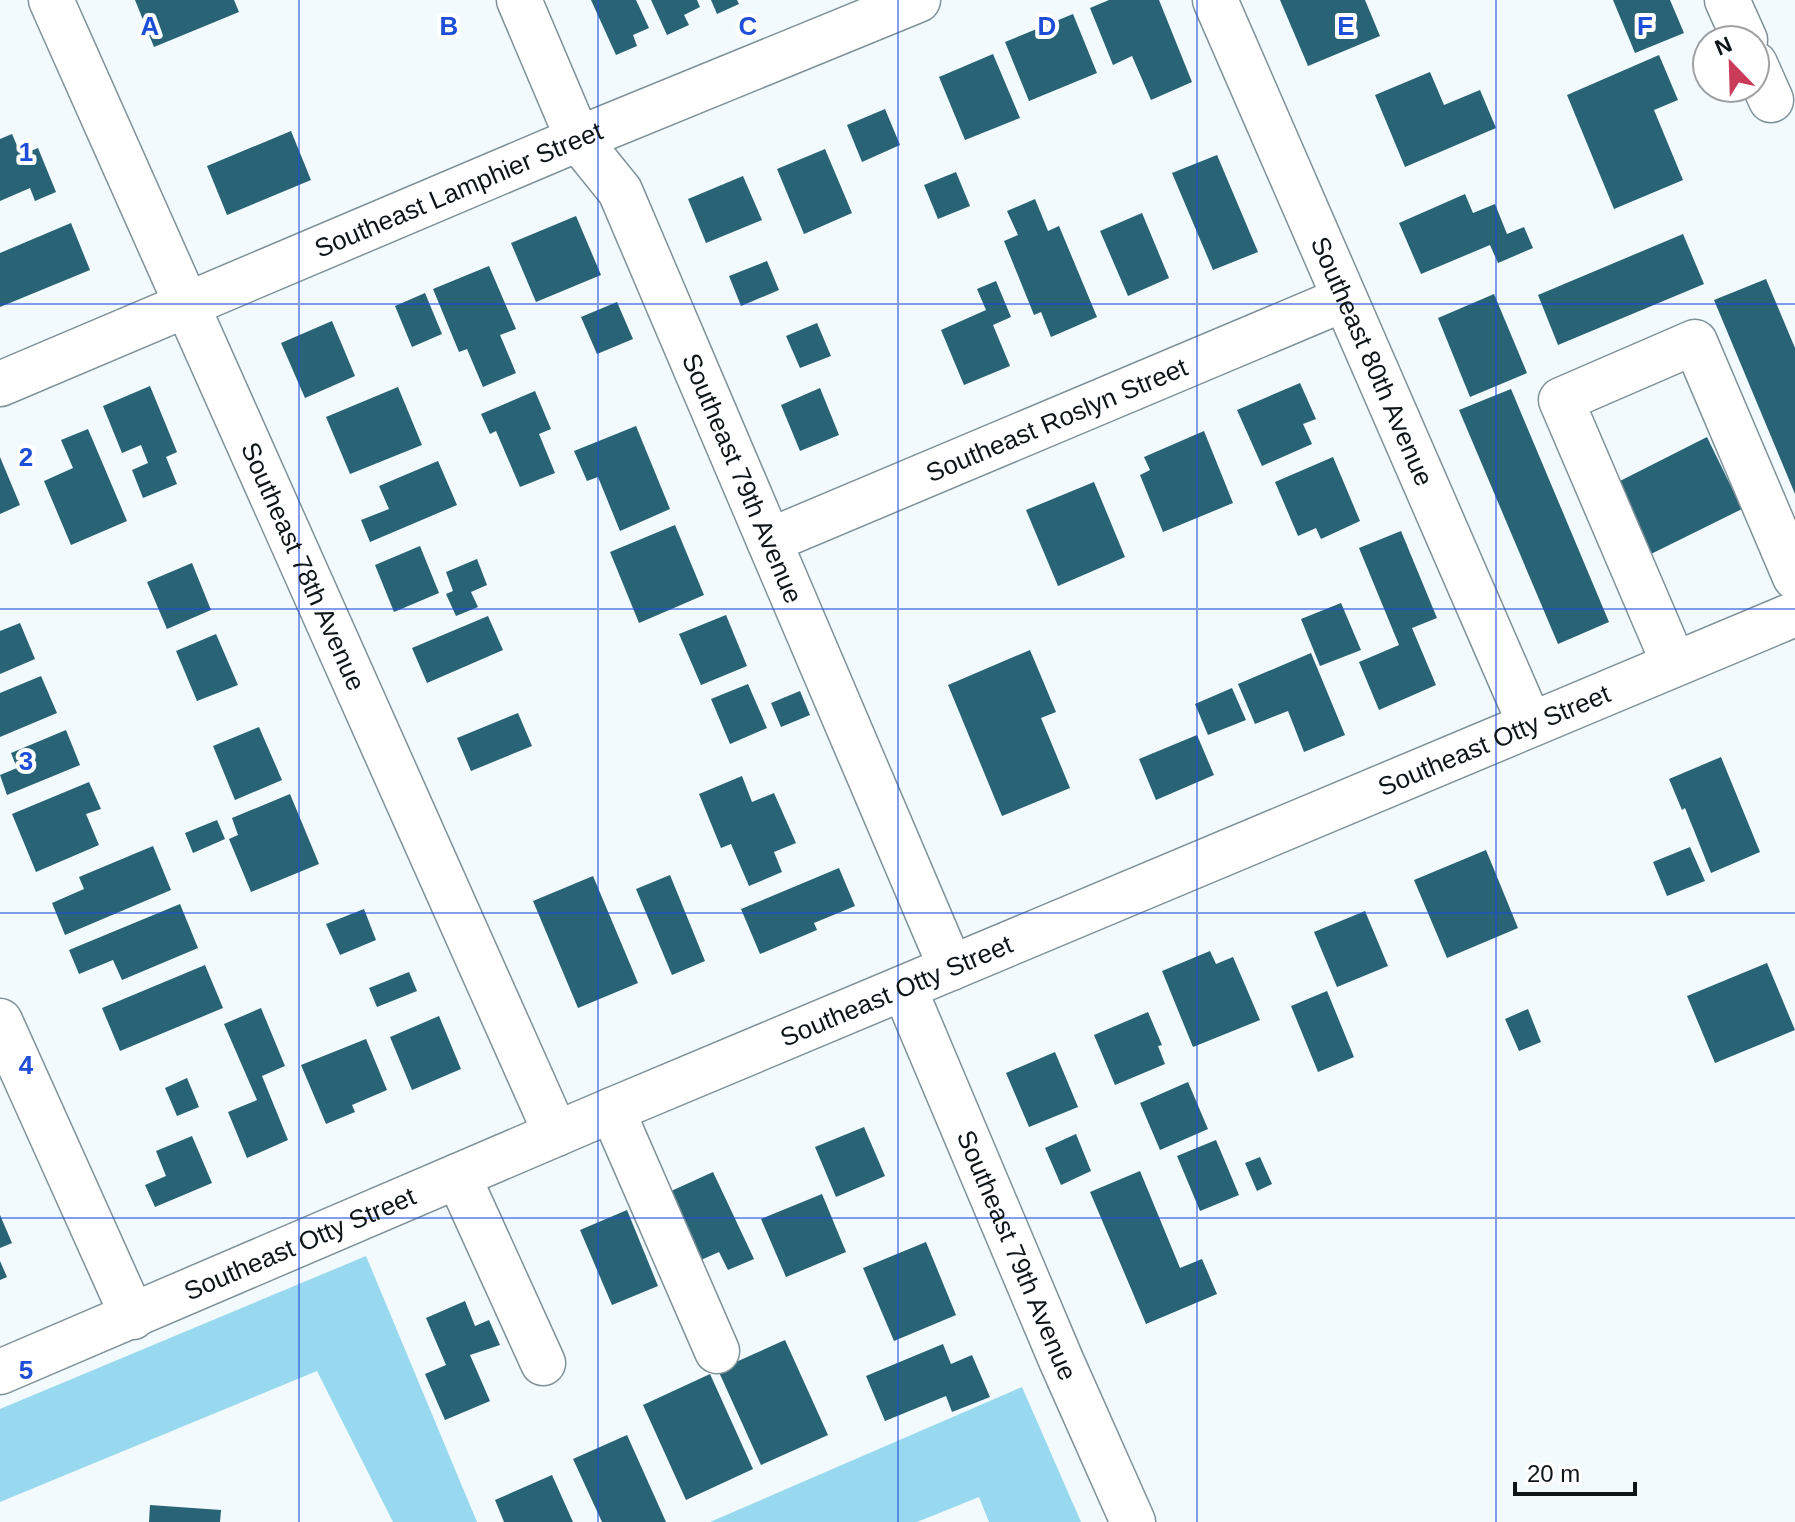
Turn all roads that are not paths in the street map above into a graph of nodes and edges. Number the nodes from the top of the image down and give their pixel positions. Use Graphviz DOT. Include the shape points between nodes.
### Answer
graph roads {
  1 [pos="51,0"];
  2 [pos="519,0"];
  3 [pos="918,0"];
  4 [pos="1215,0"];
  5 [pos="1727,0"];
  6 [pos="1738,24"];
  7 [pos="578,139"];
  8 [pos="1344,299"];
  9 [pos="186,305"];
  10 [pos="0,384"];
  11 [pos="769,541"];
  12 [pos="1795,577"];
  13 [pos="1795,614"];
  14 [pos="1674,664"];
  15 [pos="1530,724"];
  16 [pos="951,968"];
  17 [pos="904,988"];
  18 [pos="0,1021"];
  19 [pos="612,1110"];
  20 [pos="556,1134"];
  21 [pos="458,1176"];
  22 [pos="133,1317"];
  23 [pos="717,1351"];
  24 [pos="543,1363"];
  25 [pos="0,1372"];
  26 [pos="1133,1522"];
  1 -- 9 [label="street, Southeast 78th Avenue"];
  2 -- 7 [label="street, Southeast 79th Avenue"];
  3 -- 7 [label="street, Southeast Lamphier Street"];
  4 -- 8 [label="street, Southeast 80th Avenue"];
  5 -- 6 [label="street"];
  7 -- 9 [label="street, Southeast Lamphier Street"];
  7 -- 11 [label="street, Southeast 79th Avenue" via="620,191"];
  8 -- 11 [label="street, Southeast Roslyn Street"];
  8 -- 15 [label="street, Southeast 80th Avenue"];
  9 -- 10 [label="street, Southeast Lamphier Street"];
  9 -- 20 [label="street, Southeast 78th Avenue"];
  11 -- 16 [label="street, Southeast 79th Avenue"];
  12 -- 14 [label="street" via="1695,342 1561,400"];
  13 -- 14 [label="street, Southeast Otty Street"];
  14 -- 15 [label="street, Southeast Otty Street"];
  15 -- 16 [label="street, Southeast Otty Street"];
  16 -- 17 [label="street, Southeast Otty Street"];
  17 -- 19 [label="street, Southeast Otty Street"];
  17 -- 26 [label="street, Southeast 79th Avenue"];
  18 -- 22 [label="street"];
  19 -- 20 [label="street, Southeast Otty Street"];
  19 -- 23 [label="street"];
  20 -- 21 [label="street, Southeast Otty Street"];
  21 -- 22 [label="street, Southeast Otty Street"];
  21 -- 24 [label="street"];
  22 -- 25 [label="street, Southeast Otty Street"];
}
